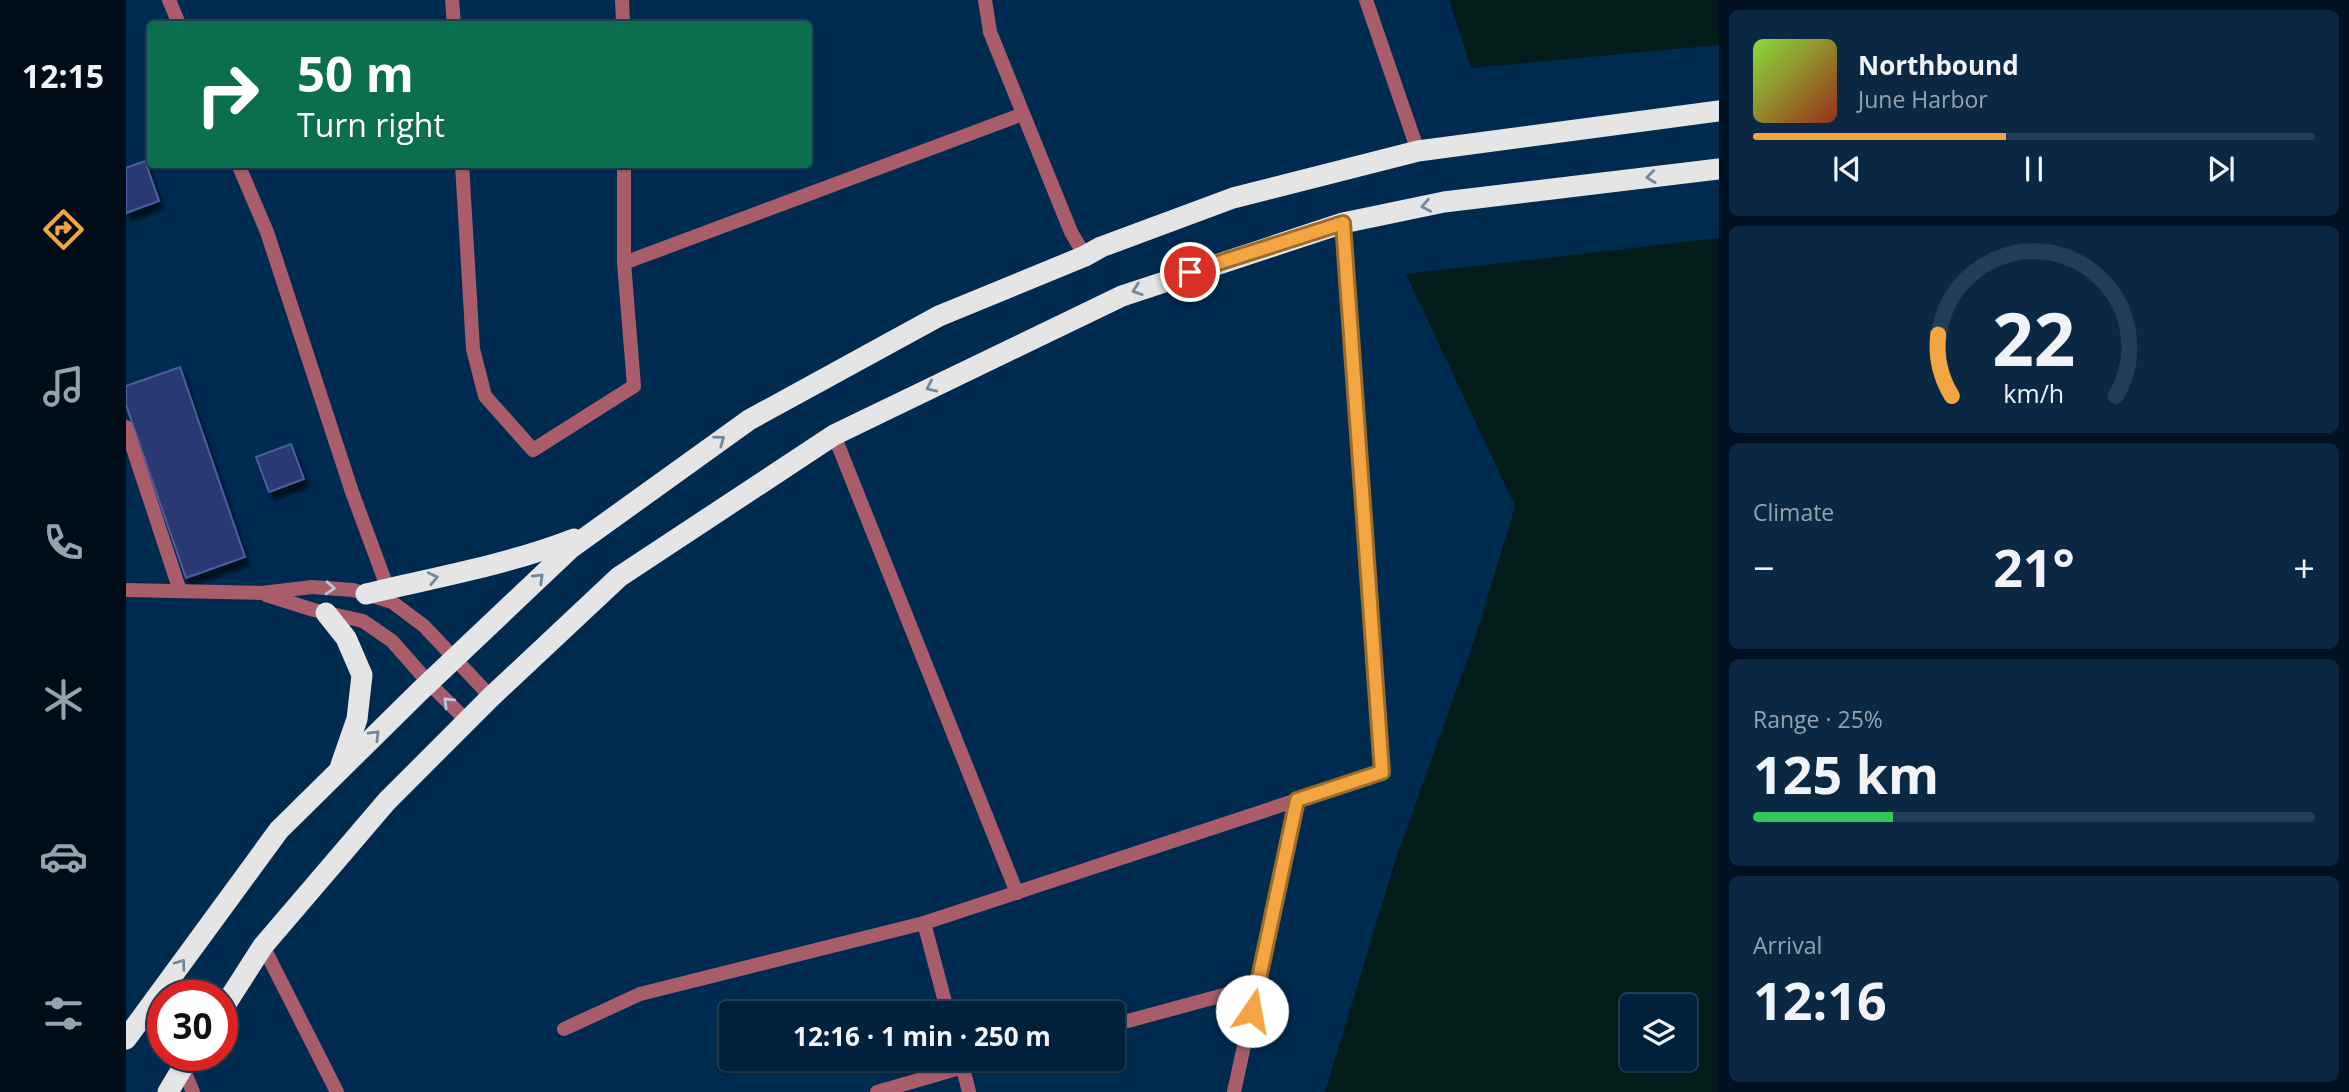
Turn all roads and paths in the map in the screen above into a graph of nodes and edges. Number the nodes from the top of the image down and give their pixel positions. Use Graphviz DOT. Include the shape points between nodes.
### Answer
graph roads {
  1 [pos="169,0"];
  2 [pos="452,0"];
  3 [pos="622,0"];
  4 [pos="985,0"];
  5 [pos="1366,0"];
  6 [pos="178,21"];
  7 [pos="454,21"];
  8 [pos="623,21"];
  9 [pos="1719,111"];
  10 [pos="1023,114"];
  11 [pos="1418,151"];
  12 [pos="241,168"];
  13 [pos="462,168"];
  14 [pos="624,168"];
  15 [pos="1719,169"];
  16 [pos="1343,223"];
  17 [pos="1085,256"];
  18 [pos="624,263"];
  19 [pos="126,426"];
  20 [pos="834,435"];
  21 [pos="593,532"];
  22 [pos="388,589"];
  23 [pos="126,590"];
  24 [pos="180,591"];
  25 [pos="262,593"];
  26 [pos="366,594"];
  27 [pos="326,613"];
  28 [pos="454,659"];
  29 [pos="429,683"];
  30 [pos="491,697"];
  31 [pos="468,722"];
  32 [pos="339,771"];
  33 [pos="1297,800"];
  34 [pos="1017,893"];
  35 [pos="925,923"];
  36 [pos="263,946"];
  37 [pos="238,985"];
  38 [pos="1257,986"];
  39 [pos="945,1001"];
  40 [pos="1125,1022"];
  41 [pos="564,1029"];
  42 [pos="126,1039"];
  43 [pos="180,1071"];
  44 [pos="188,1071"];
  45 [pos="938,1071"];
  46 [pos="963,1071"];
  47 [pos="168,1092"];
  48 [pos="193,1092"];
  49 [pos="337,1092"];
  50 [pos="877,1092"];
  51 [pos="969,1092"];
  52 [pos="1234,1092"];
  1 -- 6 [label="street"];
  2 -- 7 [label="street"];
  3 -- 8 [label="street"];
  4 -- 10 [label="street" via="990,32"];
  5 -- 11 [label="street"];
  9 -- 11 [label="highway"];
  10 -- 17 [label="street"];
  10 -- 18 [label="street"];
  11 -- 17 [label="highway" via="1233,198"];
  12 -- 22 [label="street" via="267,232"];
  13 -- 18 [label="street" via="473,349 485,396 533,450 634,386"];
  14 -- 18 [label="street"];
  15 -- 16 [label="highway, one-way" via="1444,202"];
  16 -- 20 [label="highway, one-way" via="1122,296"];
  16 -- 33 [label="street" via="1382,772"];
  21 -- 17 [label="highway, one-way" via="748,420 939,316"];
  19 -- 24 [label="street"];
  20 -- 30 [label="highway" via="619,577"];
  20 -- 34 [label="street"];
  22 -- 21 [label="highway, one-way" via="526,556"];
  28 -- 21 [label="highway, one-way" via="570,548"];
  22 -- 26 [label="highway"];
  23 -- 24 [label="street"];
  24 -- 25 [label="street"];
  25 -- 26 [label="street, one-way" via="313,587"];
  25 -- 27 [label="street"];
  26 -- 28 [label="street" via="392,602 424,626"];
  27 -- 29 [label="street" via="363,621 392,641"];
  27 -- 32 [label="highway" via="346,638 362,675 357,719"];
  28 -- 29 [label="highway"];
  28 -- 30 [label="street"];
  31 -- 29 [label="street, one-way"];
  32 -- 29 [label="highway, one-way"];
  30 -- 31 [label="highway"];
  31 -- 36 [label="highway" via="387,801"];
  42 -- 32 [label="highway, one-way" via="279,830"];
  33 -- 34 [label="street"];
  33 -- 38 [label="street"];
  34 -- 35 [label="street"];
  35 -- 39 [label="street"];
  35 -- 41 [label="street" via="640,993"];
  36 -- 37 [label="highway"];
  36 -- 49 [label="street"];
  38 -- 40 [label="street"];
  38 -- 52 [label="street"];
  43 -- 47 [label="highway"];
  44 -- 48 [label="street"];
  45 -- 50 [label="street"];
  46 -- 51 [label="street"];
}
